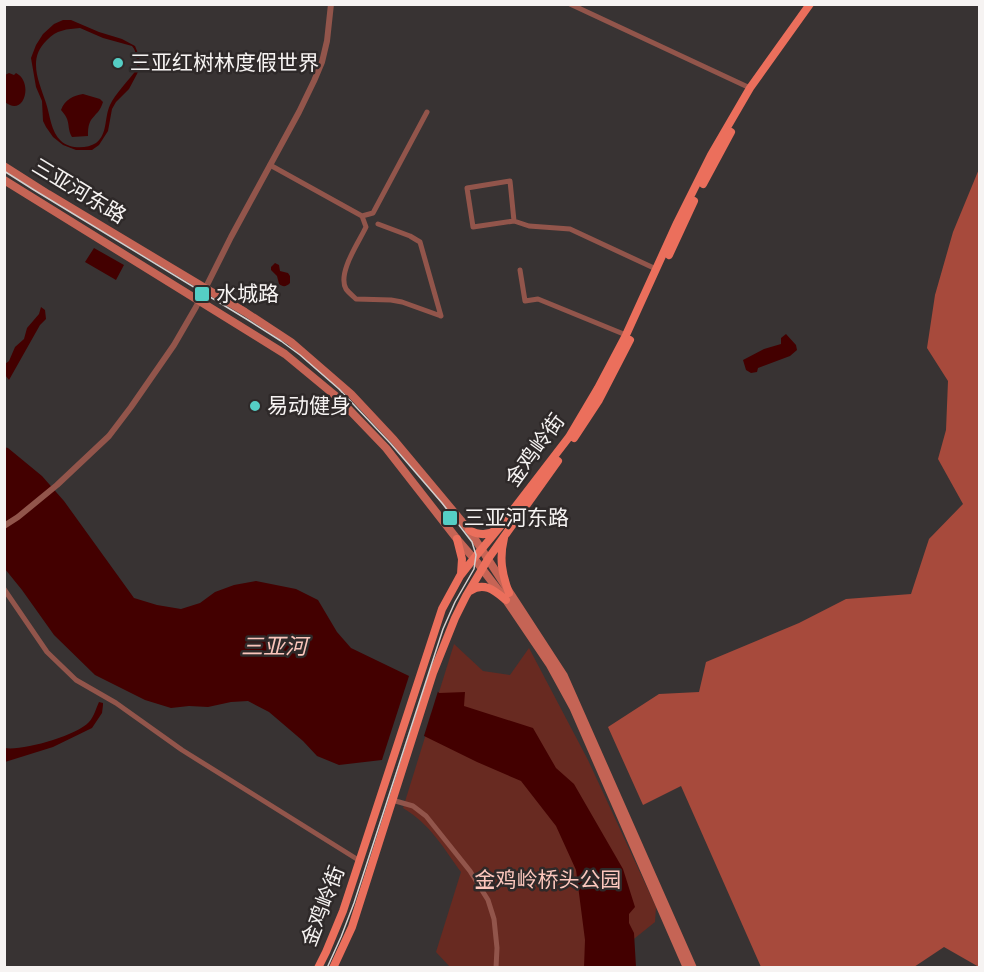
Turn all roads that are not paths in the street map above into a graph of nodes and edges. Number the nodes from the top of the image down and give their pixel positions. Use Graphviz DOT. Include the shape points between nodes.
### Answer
graph roads {
  1 [pos="331,4"];
  2 [pos="570,4"];
  3 [pos="810,4"];
  4 [pos="815,4"];
  5 [pos="750,88"];
  6 [pos="428,112"];
  7 [pos="270,165"];
  8 [pos="4,166"];
  9 [pos="4,180"];
  10 [pos="374,213"];
  11 [pos="362,216"];
  12 [pos="514,221"];
  13 [pos="378,224"];
  14 [pos="366,227"];
  15 [pos="656,269"];
  16 [pos="520,270"];
  17 [pos="207,288"];
  18 [pos="200,300"];
  19 [pos="626,336"];
  20 [pos="4,526"];
  21 [pos="469,530"];
  22 [pos="502,531"];
  23 [pos="457,539"];
  24 [pos="482,549"];
  25 [pos="474,558"];
  26 [pos="488,559"];
  27 [pos="482,568"];
  28 [pos="460,576"];
  29 [pos="4,589"];
  30 [pos="466,596"];
  31 [pos="508,597"];
  32 [pos="392,800"];
  33 [pos="360,861"];
  34 [pos="318,968"];
  35 [pos="333,968"];
  36 [pos="496,968"];
  37 [pos="687,968"];
  38 [pos="693,968"];
  1 -- 7 [label="street" via="322,62"];
  2 -- 5 [label="street"];
  3 -- 5 [label="main road, 金鸡岭街"];
  4 -- 22 [label="main road, 金鸡岭街" via="744,107 599,400 577,435"];
  5 -- 15 [label="main road, 金鸡岭街" via="711,155"];
  6 -- 10 [label="street"];
  7 -- 11 [label="street"];
  7 -- 17 [label="street"];
  8 -- 17 [label="main road, 三亚河东路"];
  9 -- 18 [label="main road, 三亚河东路"];
  10 -- 11 [label="street"];
  10 -- 13 [label="street"];
  11 -- 14 [label="street"];
  12 -- 12 [label="street" via="473,226 467,188 510,181"];
  12 -- 15 [label="street" via="570,230"];
  13 -- 14 [label="street"];
  13 -- 14 [label="street" via="420,242 441,316 402,302 356,299 346,288 343,277"];
  15 -- 19 [label="main road, 金鸡岭街"];
  16 -- 19 [label="street" via="525,301 538,299"];
  17 -- 18 [label="street"];
  17 -- 21 [label="main road, 三亚河东路" via="291,342 351,394"];
  18 -- 20 [label="street" via="174,345 109,436 57,485"];
  18 -- 23 [label="main road, 三亚河东路" via="277,348 337,397 386,448"];
  19 -- 22 [label="main road, 金鸡岭街" via="569,437"];
  21 -- 22 [label="main road" via="483,534"];
  21 -- 24 [label="main road, 三亚河东路"];
  22 -- 24 [label="main road, 金鸡岭街"];
  22 -- 26 [label="main road, 金鸡岭街"];
  22 -- 31 [label="main road" via="502,572"];
  23 -- 25 [label="main road, 三亚河东路"];
  23 -- 28 [label="main road" via="462,560"];
  24 -- 25 [label="main road, 金鸡岭街"];
  24 -- 26 [label="main road, 三亚河东路"];
  25 -- 27 [label="main road, 三亚河东路"];
  25 -- 28 [label="main road, 金鸡岭街"];
  26 -- 27 [label="main road, 金鸡岭街"];
  26 -- 31 [label="main road, 三亚河东路"];
  27 -- 30 [label="main road, 金鸡岭街"];
  27 -- 31 [label="main road, 三亚河东路"];
  28 -- 33 [label="main road, 金鸡岭街" via="442,609"];
  29 -- 33 [label="street" via="47,652 76,680"];
  30 -- 31 [label="main road" via="483,586"];
  30 -- 32 [label="main road, 金鸡岭街" via="433,673"];
  31 -- 37 [label="main road, 三亚河东路" via="573,707"];
  31 -- 38 [label="main road, 三亚河东路" via="564,676"];
  32 -- 35 [label="main road, 金鸡岭街" via="352,927"];
  32 -- 36 [label="street" via="413,806 426,816 470,870 494,919"];
  33 -- 34 [label="main road, 金鸡岭街" via="344,911"];
}
